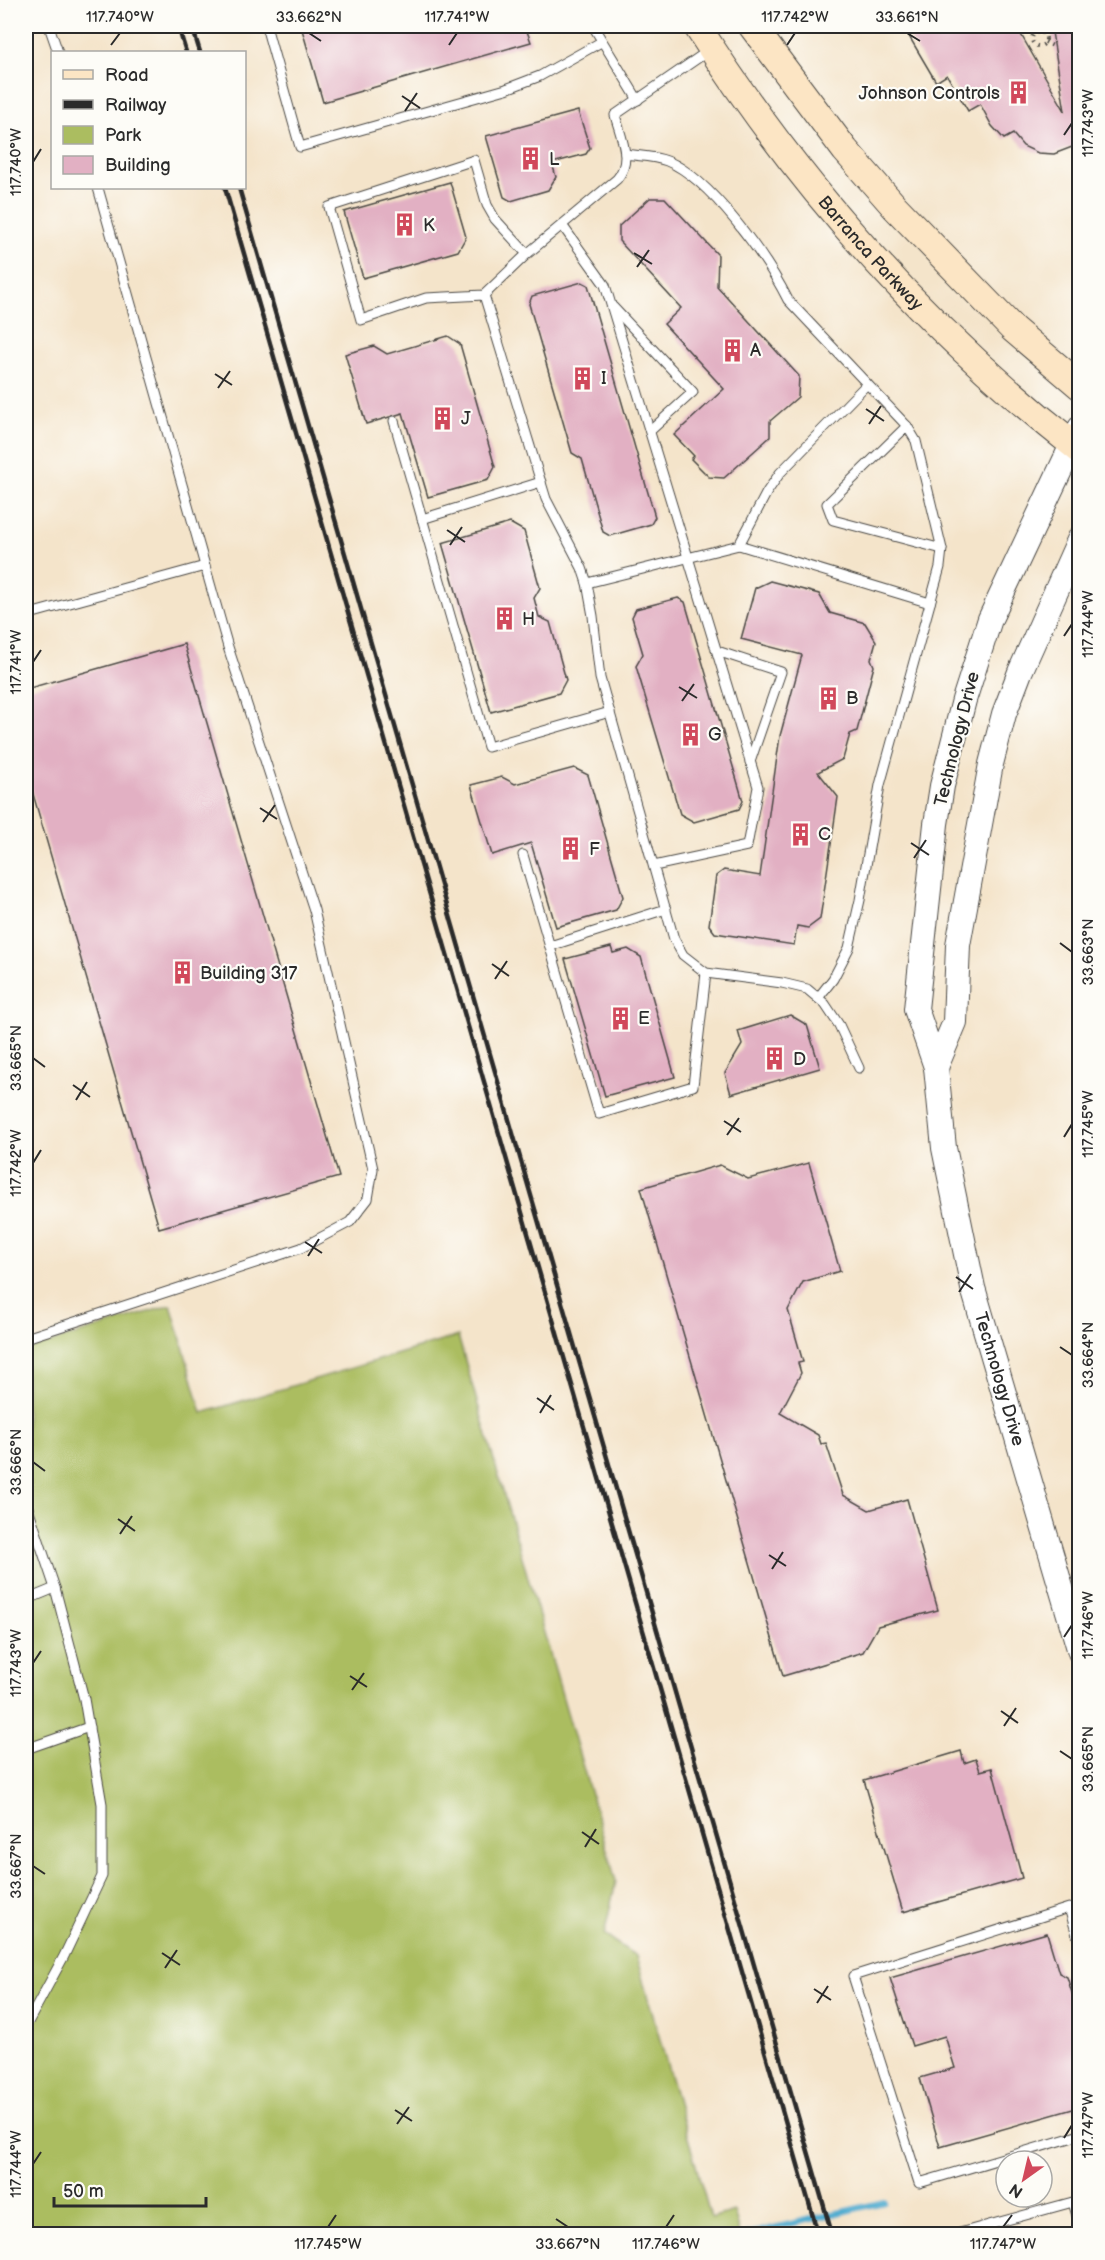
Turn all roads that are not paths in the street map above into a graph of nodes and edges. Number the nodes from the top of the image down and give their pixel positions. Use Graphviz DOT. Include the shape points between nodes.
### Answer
graph roads {
  1 [pos="49,26"];
  2 [pos="266,26"];
  3 [pos="592,26"];
  4 [pos="697,26"];
  5 [pos="752,26"];
  6 [pos="601,42"];
  7 [pos="712,48"];
  8 [pos="58,51"];
  9 [pos="639,100"];
  10 [pos="625,154"];
  11 [pos="98,189"];
  12 [pos="562,225"];
  13 [pos="528,254"];
  14 [pos="484,295"];
  15 [pos="612,306"];
  16 [pos="867,384"];
  17 [pos="1080,386"];
  18 [pos="394,422"];
  19 [pos="907,426"];
  20 [pos="650,431"];
  21 [pos="1077,441"];
  22 [pos="541,482"];
  23 [pos="422,519"];
  24 [pos="1080,538"];
  25 [pos="739,545"];
  26 [pos="942,549"];
  27 [pos="689,558"];
  28 [pos="205,566"];
  29 [pos="586,584"];
  30 [pos="930,603"];
  31 [pos="26,615"];
  32 [pos="717,651"];
  33 [pos="610,712"];
  34 [pos="750,762"];
  35 [pos="523,855"];
  36 [pos="654,867"];
  37 [pos="666,909"];
  38 [pos="550,946"];
  39 [pos="706,973"];
  40 [pos="818,998"];
  41 [pos="936,1067"];
  42 [pos="859,1068"];
  43 [pos="26,1338"];
  44 [pos="26,1502"];
  45 [pos="55,1588"];
  46 [pos="26,1600"];
  47 [pos="1080,1652"];
  48 [pos="89,1726"];
  49 [pos="26,1749"];
  50 [pos="1080,1945"];
  51 [pos="26,2025"];
  52 [pos="1080,2135"];
  53 [pos="1076,2201"];
  54 [pos="1080,2226"];
  55 [pos="990,2230"];
  56 [pos="956,2235"];
  1 -- 8 [label="lane"];
  2 -- 6 [label="lane" via="300,147 506,89 540,76"];
  3 -- 6 [label="lane"];
  4 -- 7 [label="main road, Barranca Parkway"];
  5 -- 17 [label="main road" via="846,150 895,207 1013,329"];
  6 -- 9 [label="lane"];
  7 -- 9 [label="lane"];
  7 -- 21 [label="main road, Barranca Parkway" via="735,86 856,240 972,358"];
  9 -- 10 [label="lane" via="615,115"];
  10 -- 12 [label="lane" via="625,170"];
  10 -- 16 [label="lane" via="664,159 709,191 774,274 788,300"];
  11 -- 28 [label="lane"];
  12 -- 13 [label="lane"];
  12 -- 15 [label="lane" via="605,285"];
  13 -- 14 [label="lane"];
  13 -- 14 [label="lane" via="495,219 474,160 328,207 361,320 426,298"];
  14 -- 22 [label="lane"];
  15 -- 20 [label="lane"];
  15 -- 20 [label="lane" via="693,392"];
  16 -- 19 [label="lane"];
  16 -- 25 [label="lane" via="780,473"];
  18 -- 23 [label="lane"];
  19 -- 26 [label="lane" via="916,441"];
  19 -- 26 [label="lane" via="827,504 833,520"];
  20 -- 27 [label="lane"];
  21 -- 41 [label="street, Technology Drive" via="990,619 942,786 916,1009"];
  22 -- 23 [label="lane"];
  22 -- 29 [label="lane"];
  23 -- 33 [label="lane" via="488,747"];
  24 -- 41 [label="street, Technology Drive" via="1004,714 958,945 955,1022"];
  25 -- 27 [label="lane"];
  25 -- 30 [label="lane"];
  26 -- 30 [label="lane"];
  27 -- 29 [label="lane"];
  27 -- 32 [label="lane"];
  28 -- 31 [label="lane"];
  28 -- 43 [label="lane" via="314,910 373,1169 368,1199 350,1222 301,1248"];
  29 -- 33 [label="lane" via="600,678"];
  30 -- 40 [label="lane" via="880,785 852,937 841,967"];
  32 -- 34 [label="lane"];
  32 -- 34 [label="lane" via="781,672"];
  33 -- 36 [label="lane"];
  34 -- 36 [label="lane" via="758,787 747,846"];
  35 -- 38 [label="lane"];
  36 -- 37 [label="lane"];
  37 -- 38 [label="lane"];
  37 -- 39 [label="lane" via="683,955"];
  38 -- 39 [label="lane" via="599,1114 693,1086"];
  39 -- 40 [label="lane" via="782,983 807,989"];
  40 -- 42 [label="lane" via="839,1026"];
  41 -- 47 [label="street, Technology Drive" via="944,1148 973,1288"];
  44 -- 45 [label="lane"];
  45 -- 46 [label="lane"];
  45 -- 48 [label="lane"];
  48 -- 49 [label="lane"];
  48 -- 51 [label="lane" via="102,1804 102,1876"];
  50 -- 52 [label="lane" via="1069,1908 853,1976 920,2183"];
  53 -- 54 [label="lane"];
  53 -- 55 [label="lane"];
  55 -- 56 [label="lane"];
}
